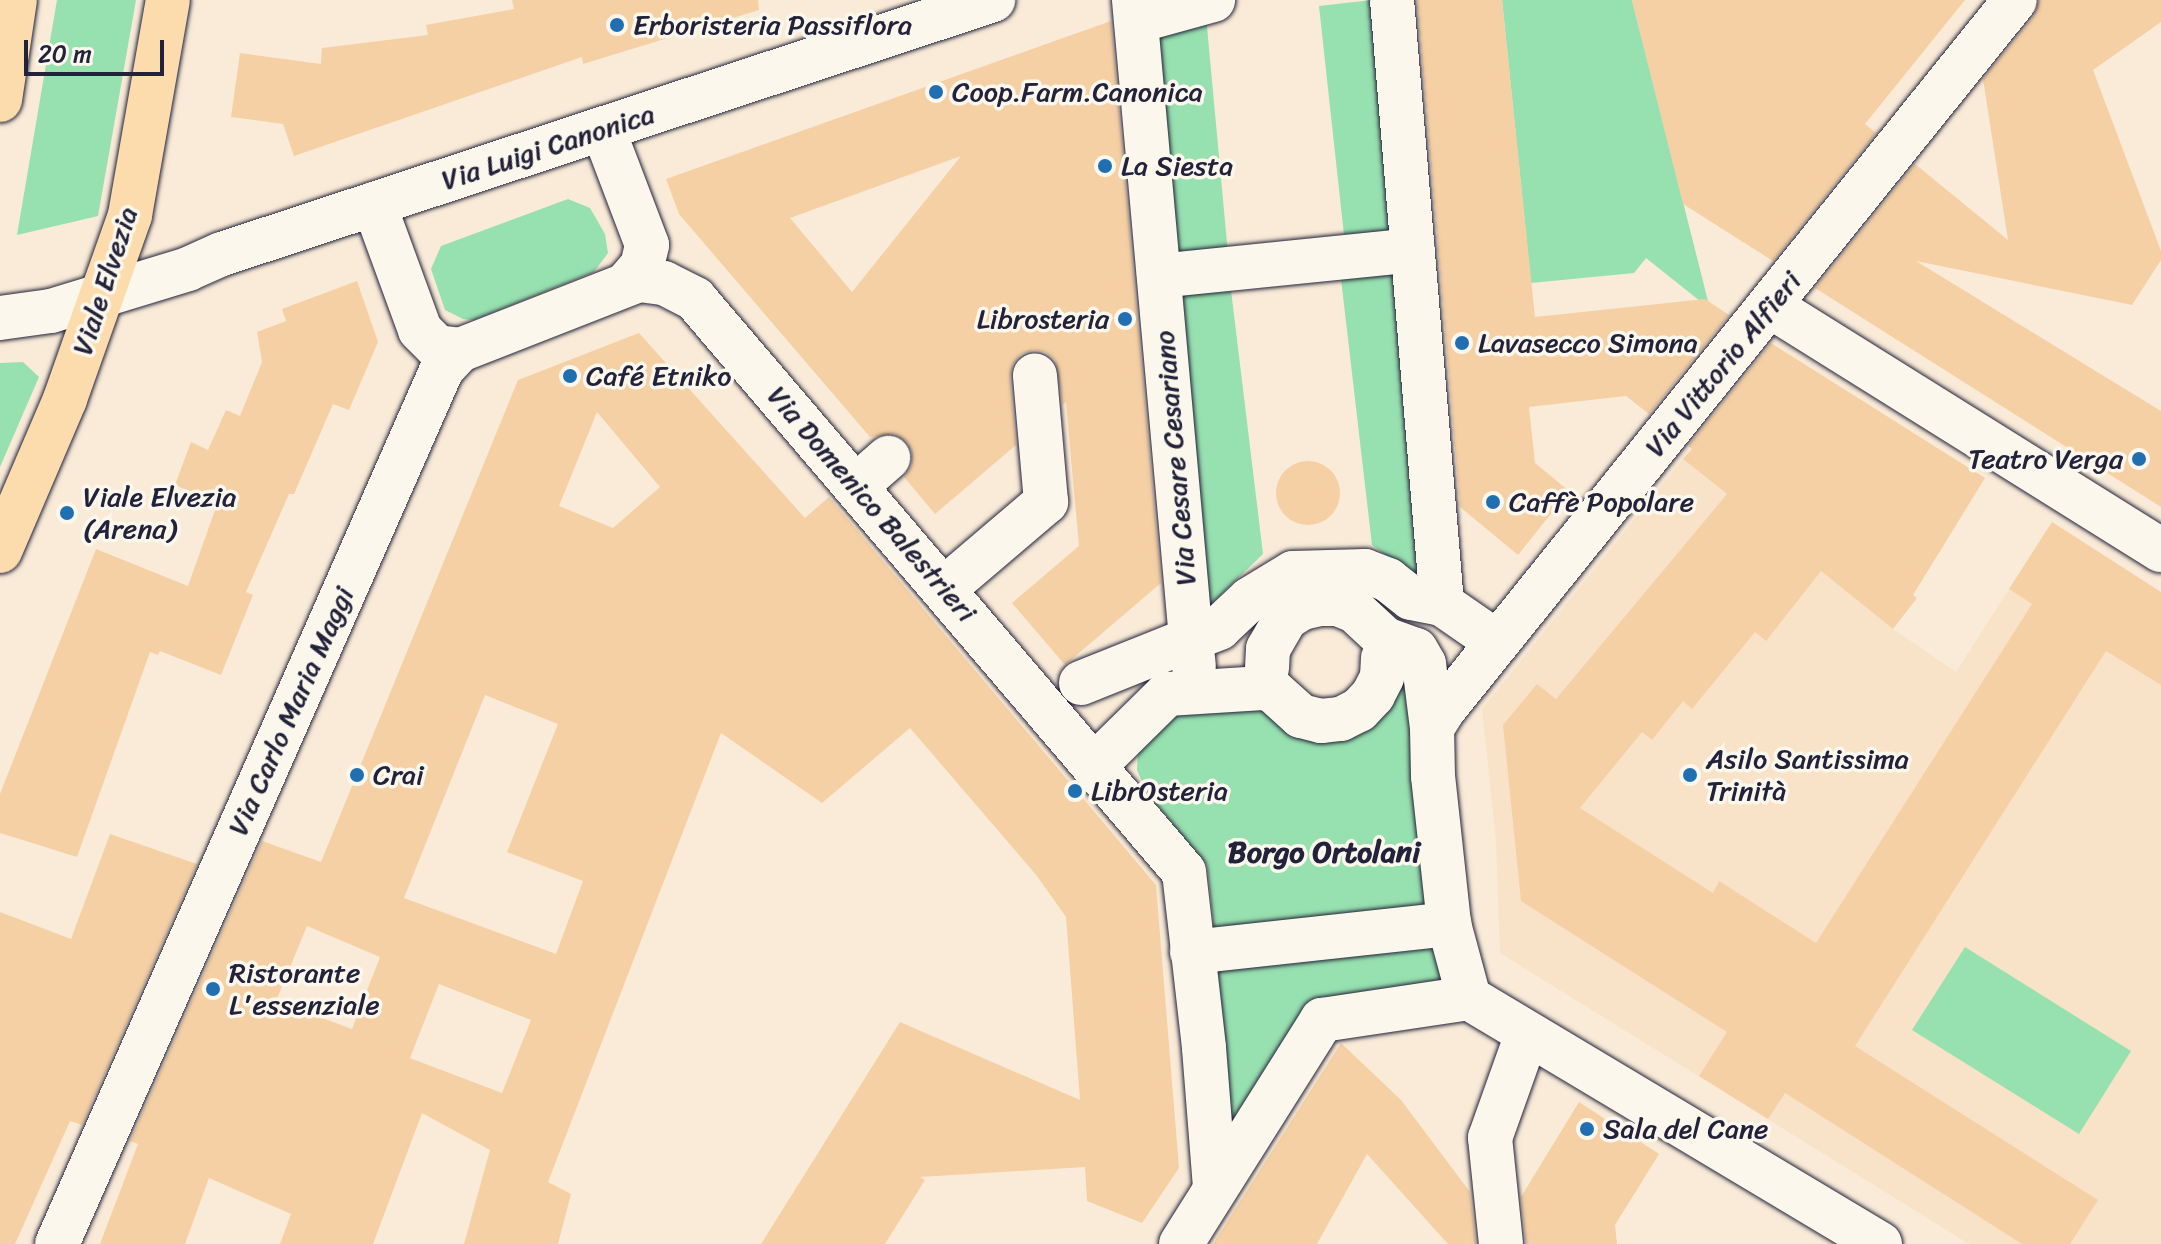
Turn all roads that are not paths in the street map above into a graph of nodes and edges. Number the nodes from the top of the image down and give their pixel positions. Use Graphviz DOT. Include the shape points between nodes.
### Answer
graph roads {
  1 [pos="15,0"];
  2 [pos="168,0"];
  3 [pos="993,0"];
  4 [pos="1213,0"];
  5 [pos="1392,0"];
  6 [pos="2015,0"];
  7 [pos="1135,10"];
  8 [pos="0,100"];
  9 [pos="603,129"];
  10 [pos="374,204"];
  11 [pos="1413,250"];
  12 [pos="1159,276"];
  13 [pos="627,283"];
  14 [pos="104,293"];
  15 [pos="1770,306"];
  16 [pos="0,318"];
  17 [pos="460,350"];
  18 [pos="1035,375"];
  19 [pos="2161,550"];
  20 [pos="0,551"];
  21 [pos="945,588"];
  22 [pos="1442,604"];
  23 [pos="1481,631"];
  24 [pos="1193,657"];
  25 [pos="1383,658"];
  26 [pos="1267,668"];
  27 [pos="1081,683"];
  28 [pos="1432,728"];
  29 [pos="1095,765"];
  30 [pos="1449,924"];
  31 [pos="1192,952"];
  32 [pos="1469,998"];
  33 [pos="1527,1034"];
  34 [pos="1215,1187"];
  35 [pos="57,1244"];
  36 [pos="1181,1244"];
  37 [pos="1501,1244"];
  38 [pos="1880,1244"];
  1 -- 8 [label="main road"];
  2 -- 14 [label="main road, Viale Elvezia" via="130,215"];
  3 -- 9 [label="street, Via Luigi Canonica"];
  4 -- 7 [label="street, Via Cesare Cesariano"];
  5 -- 11 [label="street"];
  6 -- 15 [label="street, Via Vittorio Alfieri"];
  7 -- 12 [label="street, Via Cesare Cesariano"];
  9 -- 10 [label="street, Via Luigi Canonica"];
  9 -- 13 [label="street" via="647,245 642,266"];
  10 -- 14 [label="street, Via Luigi Canonica"];
  10 -- 17 [label="street" via="420,330 437,347"];
  11 -- 12 [label="street"];
  11 -- 22 [label="street"];
  12 -- 24 [label="street, Via Cesare Cesariano"];
  13 -- 17 [label="street, Via Domenico Balestrieri"];
  13 -- 21 [label="street, Via Domenico Balestrieri" via="650,279 695,299 872,472"];
  14 -- 16 [label="street, Via Luigi Canonica" via="51,311"];
  14 -- 20 [label="main road, Viale Elvezia"];
  15 -- 19 [label="street"];
  15 -- 28 [label="street, Via Vittorio Alfieri"];
  17 -- 35 [label="street, Via Carlo Maria Maggi" via="438,376"];
  18 -- 21 [label="street" via="1046,502"];
  21 -- 29 [label="street, Via Domenico Balestrieri"];
  22 -- 23 [label="street"];
  22 -- 24 [label="street" via="1411,598 1365,571 1293,573 1250,599"];
  24 -- 27 [label="street"];
  25 -- 29 [label="street" via="1373,695 1341,719 1301,716 1263,688 1167,694"];
  26 -- 28 [label="street" via="1268,649 1286,618 1302,608 1338,604 1355,611 1385,639 1416,650 1424,664"];
  28 -- 30 [label="street"];
  29 -- 31 [label="street, Via Domenico Balestrieri" via="1184,872"];
  30 -- 31 [label="street"];
  30 -- 32 [label="street"];
  31 -- 34 [label="street, Via Domenico Balestrieri"];
  32 -- 33 [label="street"];
  32 -- 34 [label="street" via="1322,1020"];
  33 -- 37 [label="street" via="1490,1138"];
  33 -- 38 [label="street"];
  34 -- 36 [label="street"];
}
